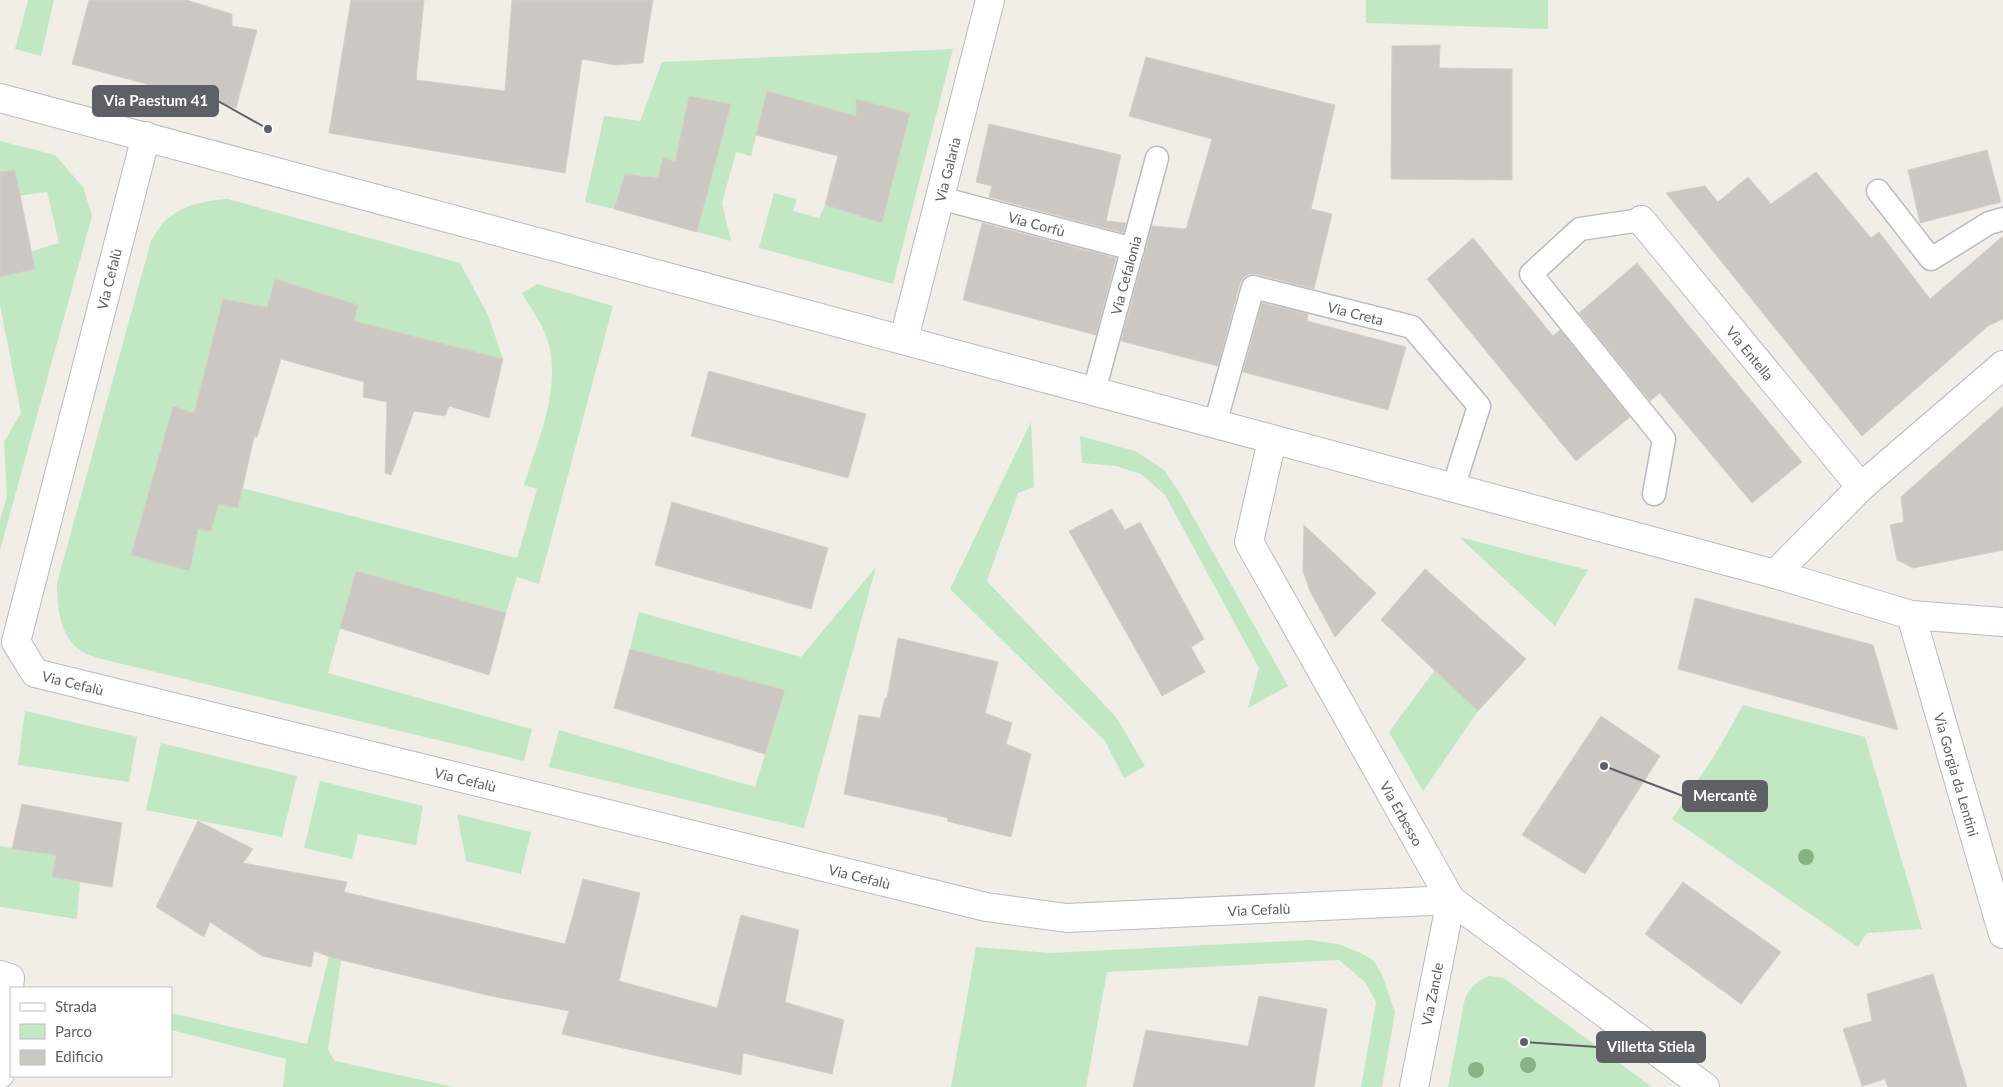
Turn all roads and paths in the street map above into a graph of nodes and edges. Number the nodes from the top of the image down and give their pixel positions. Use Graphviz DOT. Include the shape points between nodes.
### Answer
graph roads {
  1 [pos="990,0"];
  2 [pos="0,98"];
  3 [pos="146,136"];
  4 [pos="1158,158"];
  5 [pos="1878,191"];
  6 [pos="940,198"];
  7 [pos="2003,219"];
  8 [pos="1641,220"];
  9 [pos="1133,249"];
  10 [pos="904,340"];
  11 [pos="2003,365"];
  12 [pos="1094,391"];
  13 [pos="1214,424"];
  14 [pos="1272,440"];
  15 [pos="1861,487"];
  16 [pos="1453,488"];
  17 [pos="1654,494"];
  18 [pos="1774,574"];
  19 [pos="1911,615"];
  20 [pos="2003,622"];
  21 [pos="1450,900"];
  22 [pos="2003,934"];
  23 [pos="5,976"];
  24 [pos="0,1074"];
  25 [pos="1414,1087"];
  26 [pos="1705,1087"];
  1 -- 6 [label="street, Via Galaria"];
  2 -- 3 [label="street"];
  3 -- 10 [label="street"];
  3 -- 21 [label="street, Via Cefalù" via="16,642 35,674 986,908 1067,918"];
  4 -- 9 [label="lane, Via Cefalonia"];
  5 -- 7 [label="lane" via="1931,260 1989,223"];
  6 -- 9 [label="lane, Via Corfù"];
  6 -- 10 [label="street, Via Galaria"];
  8 -- 15 [label="street, Via Entella"];
  8 -- 17 [label="lane" via="1580,230 1531,274 1664,439"];
  9 -- 12 [label="lane, Via Cefalonia"];
  10 -- 12 [label="street"];
  11 -- 15 [label="street"];
  12 -- 13 [label="street"];
  13 -- 14 [label="street"];
  13 -- 16 [label="lane, Via Creta" via="1254,287 1412,326 1479,406"];
  14 -- 16 [label="street"];
  14 -- 21 [label="street, Via Erbesso" via="1249,542"];
  15 -- 18 [label="street"];
  16 -- 18 [label="street"];
  18 -- 19 [label="street"];
  19 -- 20 [label="street"];
  19 -- 22 [label="street, Via Gorgia da Lentini"];
  21 -- 25 [label="street, Via Zancle"];
  21 -- 26 [label="street, Via Erbesso"];
  23 -- 24 [label="street"];
}
